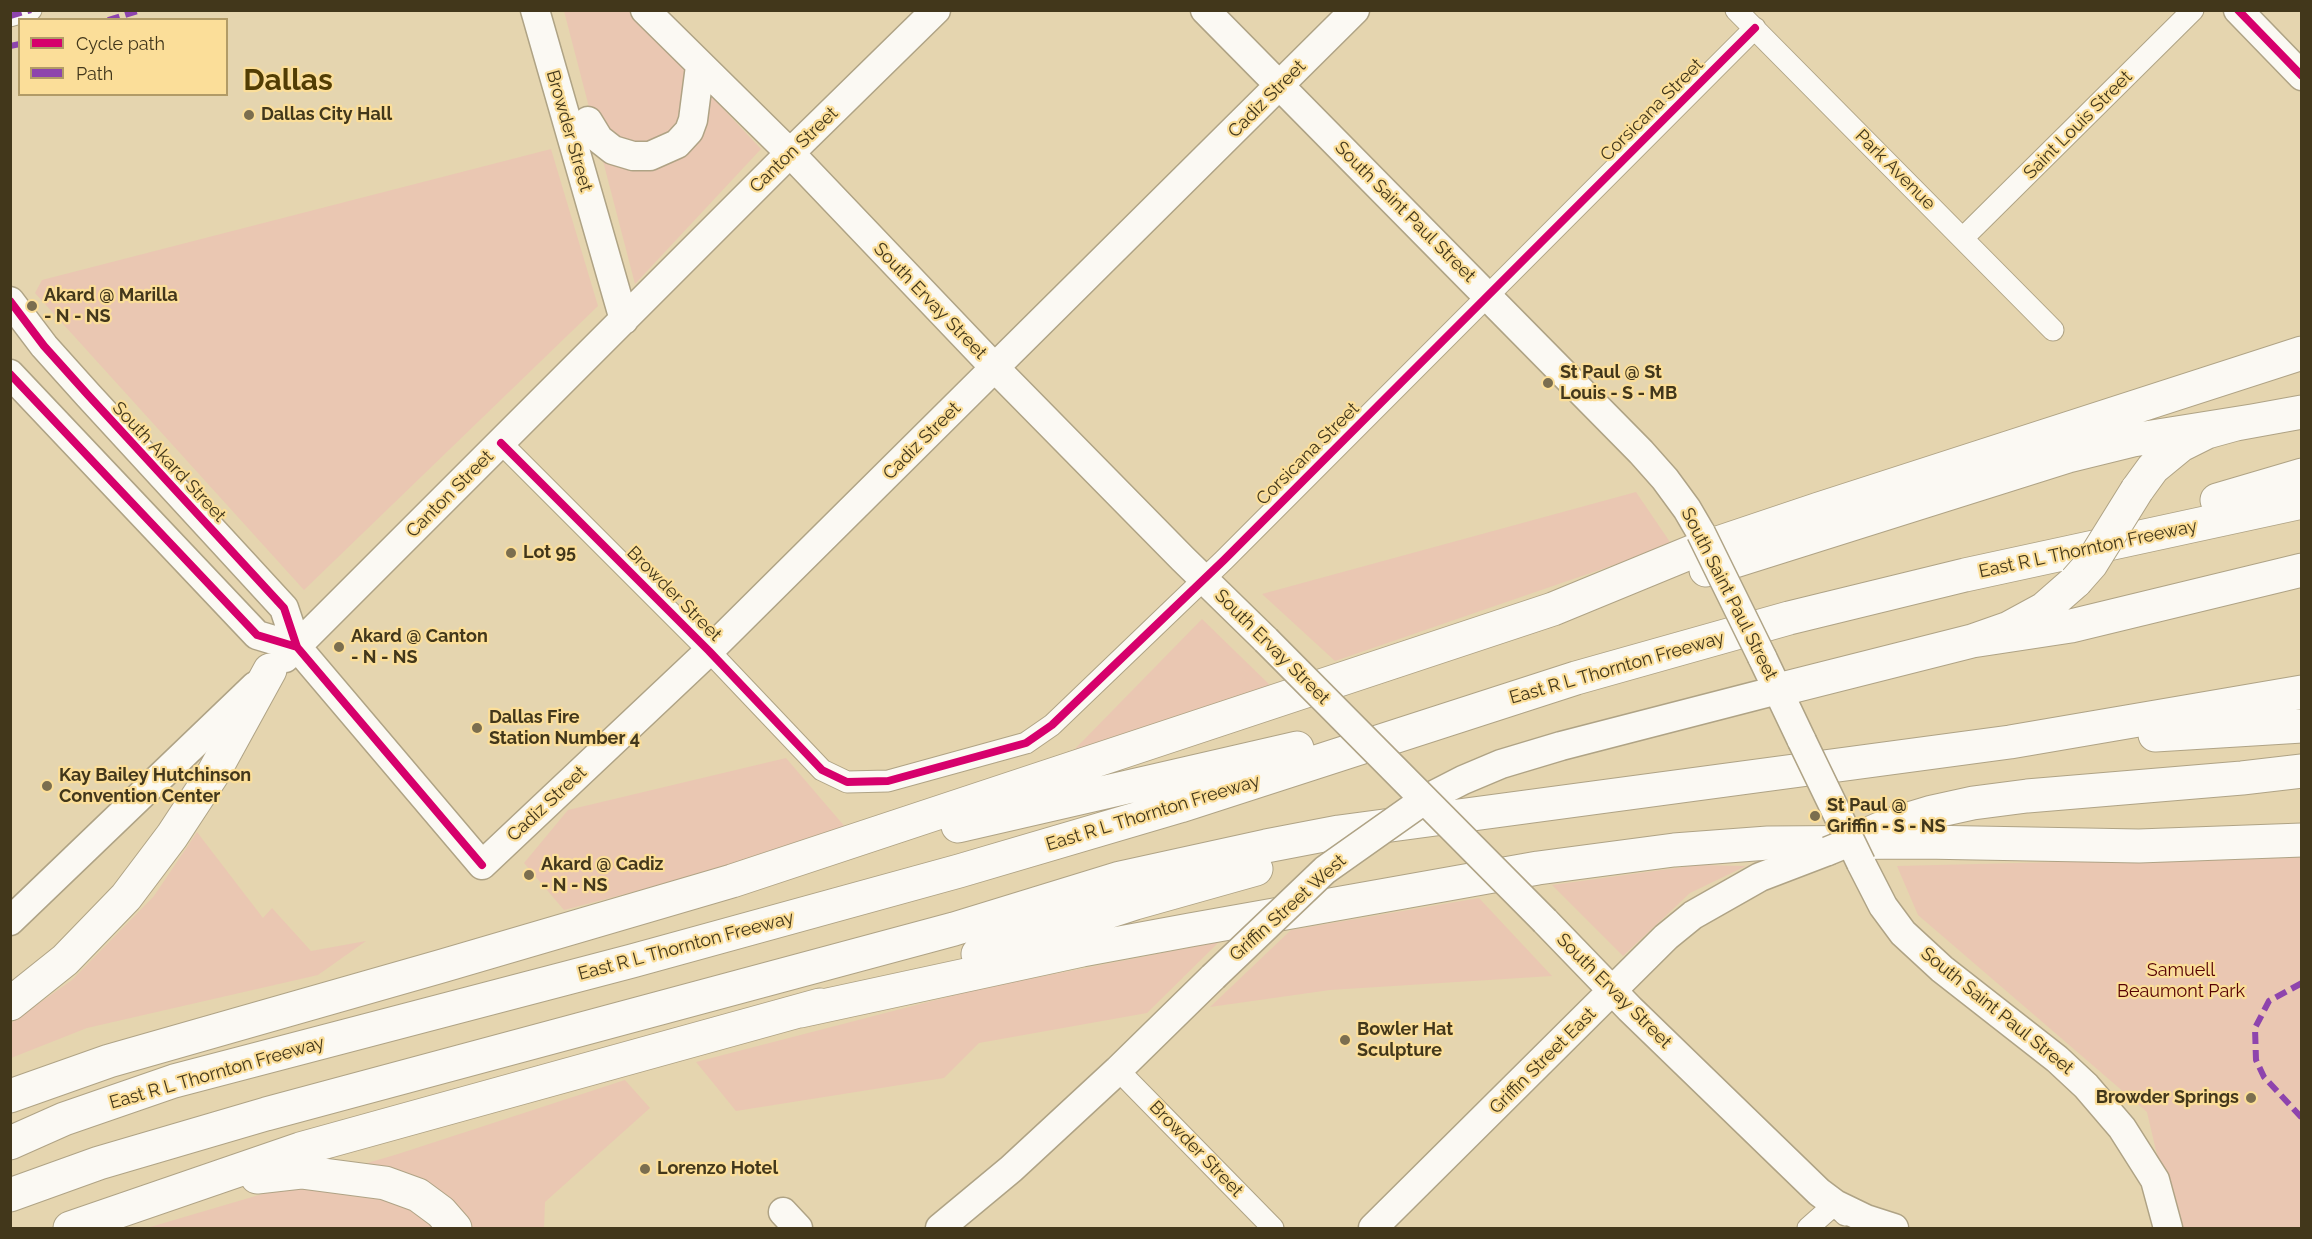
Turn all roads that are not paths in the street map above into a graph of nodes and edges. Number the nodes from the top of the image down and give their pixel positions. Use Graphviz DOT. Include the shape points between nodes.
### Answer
graph roads {
  1 [pos="31,10"];
  2 [pos="535,10"];
  3 [pos="645,10"];
  4 [pos="936,10"];
  5 [pos="1205,10"];
  6 [pos="1355,10"];
  7 [pos="1737,10"];
  8 [pos="2193,10"];
  9 [pos="2238,10"];
  10 [pos="10,16"];
  11 [pos="1755,28"];
  12 [pos="700,66"];
  13 [pos="2301,76"];
  14 [pos="1279,86"];
  15 [pos="790,153"];
  16 [pos="592,212"];
  17 [pos="1963,238"];
  18 [pos="1487,295"];
  19 [pos="10,300"];
  20 [pos="624,320"];
  21 [pos="2052,330"];
  22 [pos="2301,353"];
  23 [pos="996,369"];
  24 [pos="10,374"];
  25 [pos="2301,412"];
  26 [pos="2252,421"];
  27 [pos="501,443"];
  28 [pos="2301,475"];
  29 [pos="2301,502"];
  30 [pos="2301,570"];
  31 [pos="1965,575"];
  32 [pos="1204,580"];
  33 [pos="1553,609"];
  34 [pos="1972,641"];
  35 [pos="297,647"];
  36 [pos="709,651"];
  37 [pos="270,670"];
  38 [pos="1576,678"];
  39 [pos="1778,690"];
  40 [pos="2301,692"];
  41 [pos="2301,726"];
  42 [pos="2010,742"];
  43 [pos="822,770"];
  44 [pos="2301,771"];
  45 [pos="1424,800"];
  46 [pos="2301,830"];
  47 [pos="1339,832"];
  48 [pos="2301,840"];
  49 [pos="2269,842"];
  50 [pos="1856,852"];
  51 [pos="482,865"];
  52 [pos="732,880"];
  53 [pos="10,921"];
  54 [pos="1613,992"];
  55 [pos="10,1004"];
  56 [pos="800,1011"];
  57 [pos="1118,1070"];
  58 [pos="10,1096"];
  59 [pos="10,1143"];
  60 [pos="189,1186"];
  61 [pos="10,1195"];
  62 [pos="1835,1204"];
  63 [pos="70,1228"];
  64 [pos="455,1228"];
  65 [pos="940,1228"];
  66 [pos="1273,1228"];
  67 [pos="1373,1228"];
  68 [pos="1808,1228"];
  69 [pos="1857,1228"];
  70 [pos="1894,1228"];
  71 [pos="2168,1228"];
  1 -- 10 [label="street"];
  2 -- 16 [label="main road, Browder Street"];
  3 -- 12 [label="main road, South Ervay Street"];
  4 -- 15 [label="main road, Canton Street"];
  5 -- 14 [label="main road, South Saint Paul Street"];
  6 -- 14 [label="main road, Cadiz Street"];
  7 -- 11 [label="street, Park Avenue"];
  8 -- 17 [label="street, Saint Louis Street"];
  9 -- 13 [label="main road"];
  11 -- 17 [label="street, Park Avenue"];
  11 -- 18 [label="street, Corsicana Street"];
  12 -- 15 [label="main road, South Ervay Street"];
  12 -- 16 [label="main road" via="693,120 677,144 650,156 633,156 606,145 588,121"];
  14 -- 18 [label="main road, South Saint Paul Street"];
  14 -- 23 [label="main road, Cadiz Street"];
  15 -- 20 [label="main road, Canton Street"];
  15 -- 23 [label="main road, South Ervay Street"];
  16 -- 20 [label="main road, Browder Street"];
  17 -- 21 [label="street, Park Avenue"];
  18 -- 32 [label="street, Corsicana Street"];
  18 -- 39 [label="main road, South Saint Paul Street, bridge" via="1641,452 1687,508"];
  19 -- 35 [label="main road, South Akard Street" via="66,371 284,608"];
  20 -- 27 [label="main road, Canton Street"];
  22 -- 33 [label="highway" via="1694,551"];
  23 -- 32 [label="main road, South Ervay Street"];
  23 -- 36 [label="main road, Cadiz Street"];
  24 -- 35 [label="main road" via="257,634"];
  25 -- 26 [label="highway"];
  26 -- 33 [label="highway" via="2133,440 2068,456 1636,591"];
  26 -- 34 [label="highway, bridge" via="2206,432 2181,445 2153,468 2076,581 2044,609"];
  27 -- 35 [label="main road, Canton Street"];
  27 -- 36 [label="street, Browder Street"];
  28 -- 31 [label="highway"];
  29 -- 31 [label="highway, East R L Thornton Freeway"];
  30 -- 34 [label="highway" via="2071,626"];
  31 -- 38 [label="highway, East R L Thornton Freeway" via="1789,618"];
  32 -- 43 [label="street, Corsicana Street" via="1052,725 1026,743 888,781 847,782"];
  32 -- 45 [label="main road, South Ervay Street, bridge"];
  33 -- 52 [label="highway"];
  34 -- 39 [label="highway"];
  35 -- 37 [label="main road, Canton Street"];
  35 -- 51 [label="main road, South Akard Street"];
  36 -- 43 [label="street, Browder Street"];
  36 -- 51 [label="main road, Cadiz Street"];
  37 -- 53 [label="main road, Canton Street"];
  37 -- 55 [label="highway" via="214,772 126,897 65,960"];
  38 -- 52 [label="highway" via="1347,736"];
  38 -- 59 [label="highway, East R L Thornton Freeway" via="1180,806 970,868 174,1081 64,1119"];
  39 -- 45 [label="main road, Griffin Street West" via="1501,764"];
  39 -- 50 [label="main road, South Saint Paul Street, bridge"];
  40 -- 42 [label="highway"];
  41 -- 42 [label="highway"];
  42 -- 47 [label="highway"];
  44 -- 50 [label="highway" via="2000,800 1932,812 1889,825"];
  45 -- 54 [label="main road, South Ervay Street, bridge"];
  45 -- 57 [label="main road, Griffin Street West, bridge" via="1325,870"];
  46 -- 49 [label="highway"];
  47 -- 56 [label="highway" via="1283,861 1135,903"];
  47 -- 61 [label="highway" via="1120,878 933,935 266,1114 99,1163"];
  48 -- 49 [label="highway"];
  49 -- 56 [label="highway" via="2139,846 1768,843 1674,850 1538,868 1125,942"];
  50 -- 54 [label="main road, Griffin Street East, bridge" via="1811,857 1760,877 1693,915"];
  50 -- 71 [label="main road, South Saint Paul Street" via="1883,906 1903,933 1942,969 2057,1059 2122,1128 2155,1180"];
  52 -- 58 [label="highway" via="109,1061"];
  54 -- 62 [label="main road, South Ervay Street"];
  54 -- 67 [label="main road, Griffin Street East"];
  56 -- 60 [label="highway" via="300,1149"];
  57 -- 65 [label="main road, Griffin Street West" via="1011,1169"];
  57 -- 66 [label="street, Browder Street"];
  60 -- 63 [label="highway"];
  60 -- 64 [label="highway" via="301,1172 385,1182 418,1195"];
  62 -- 68 [label="street"];
  62 -- 69 [label="street"];
  62 -- 70 [label="main road, South Ervay Street" via="1866,1220"];
}
